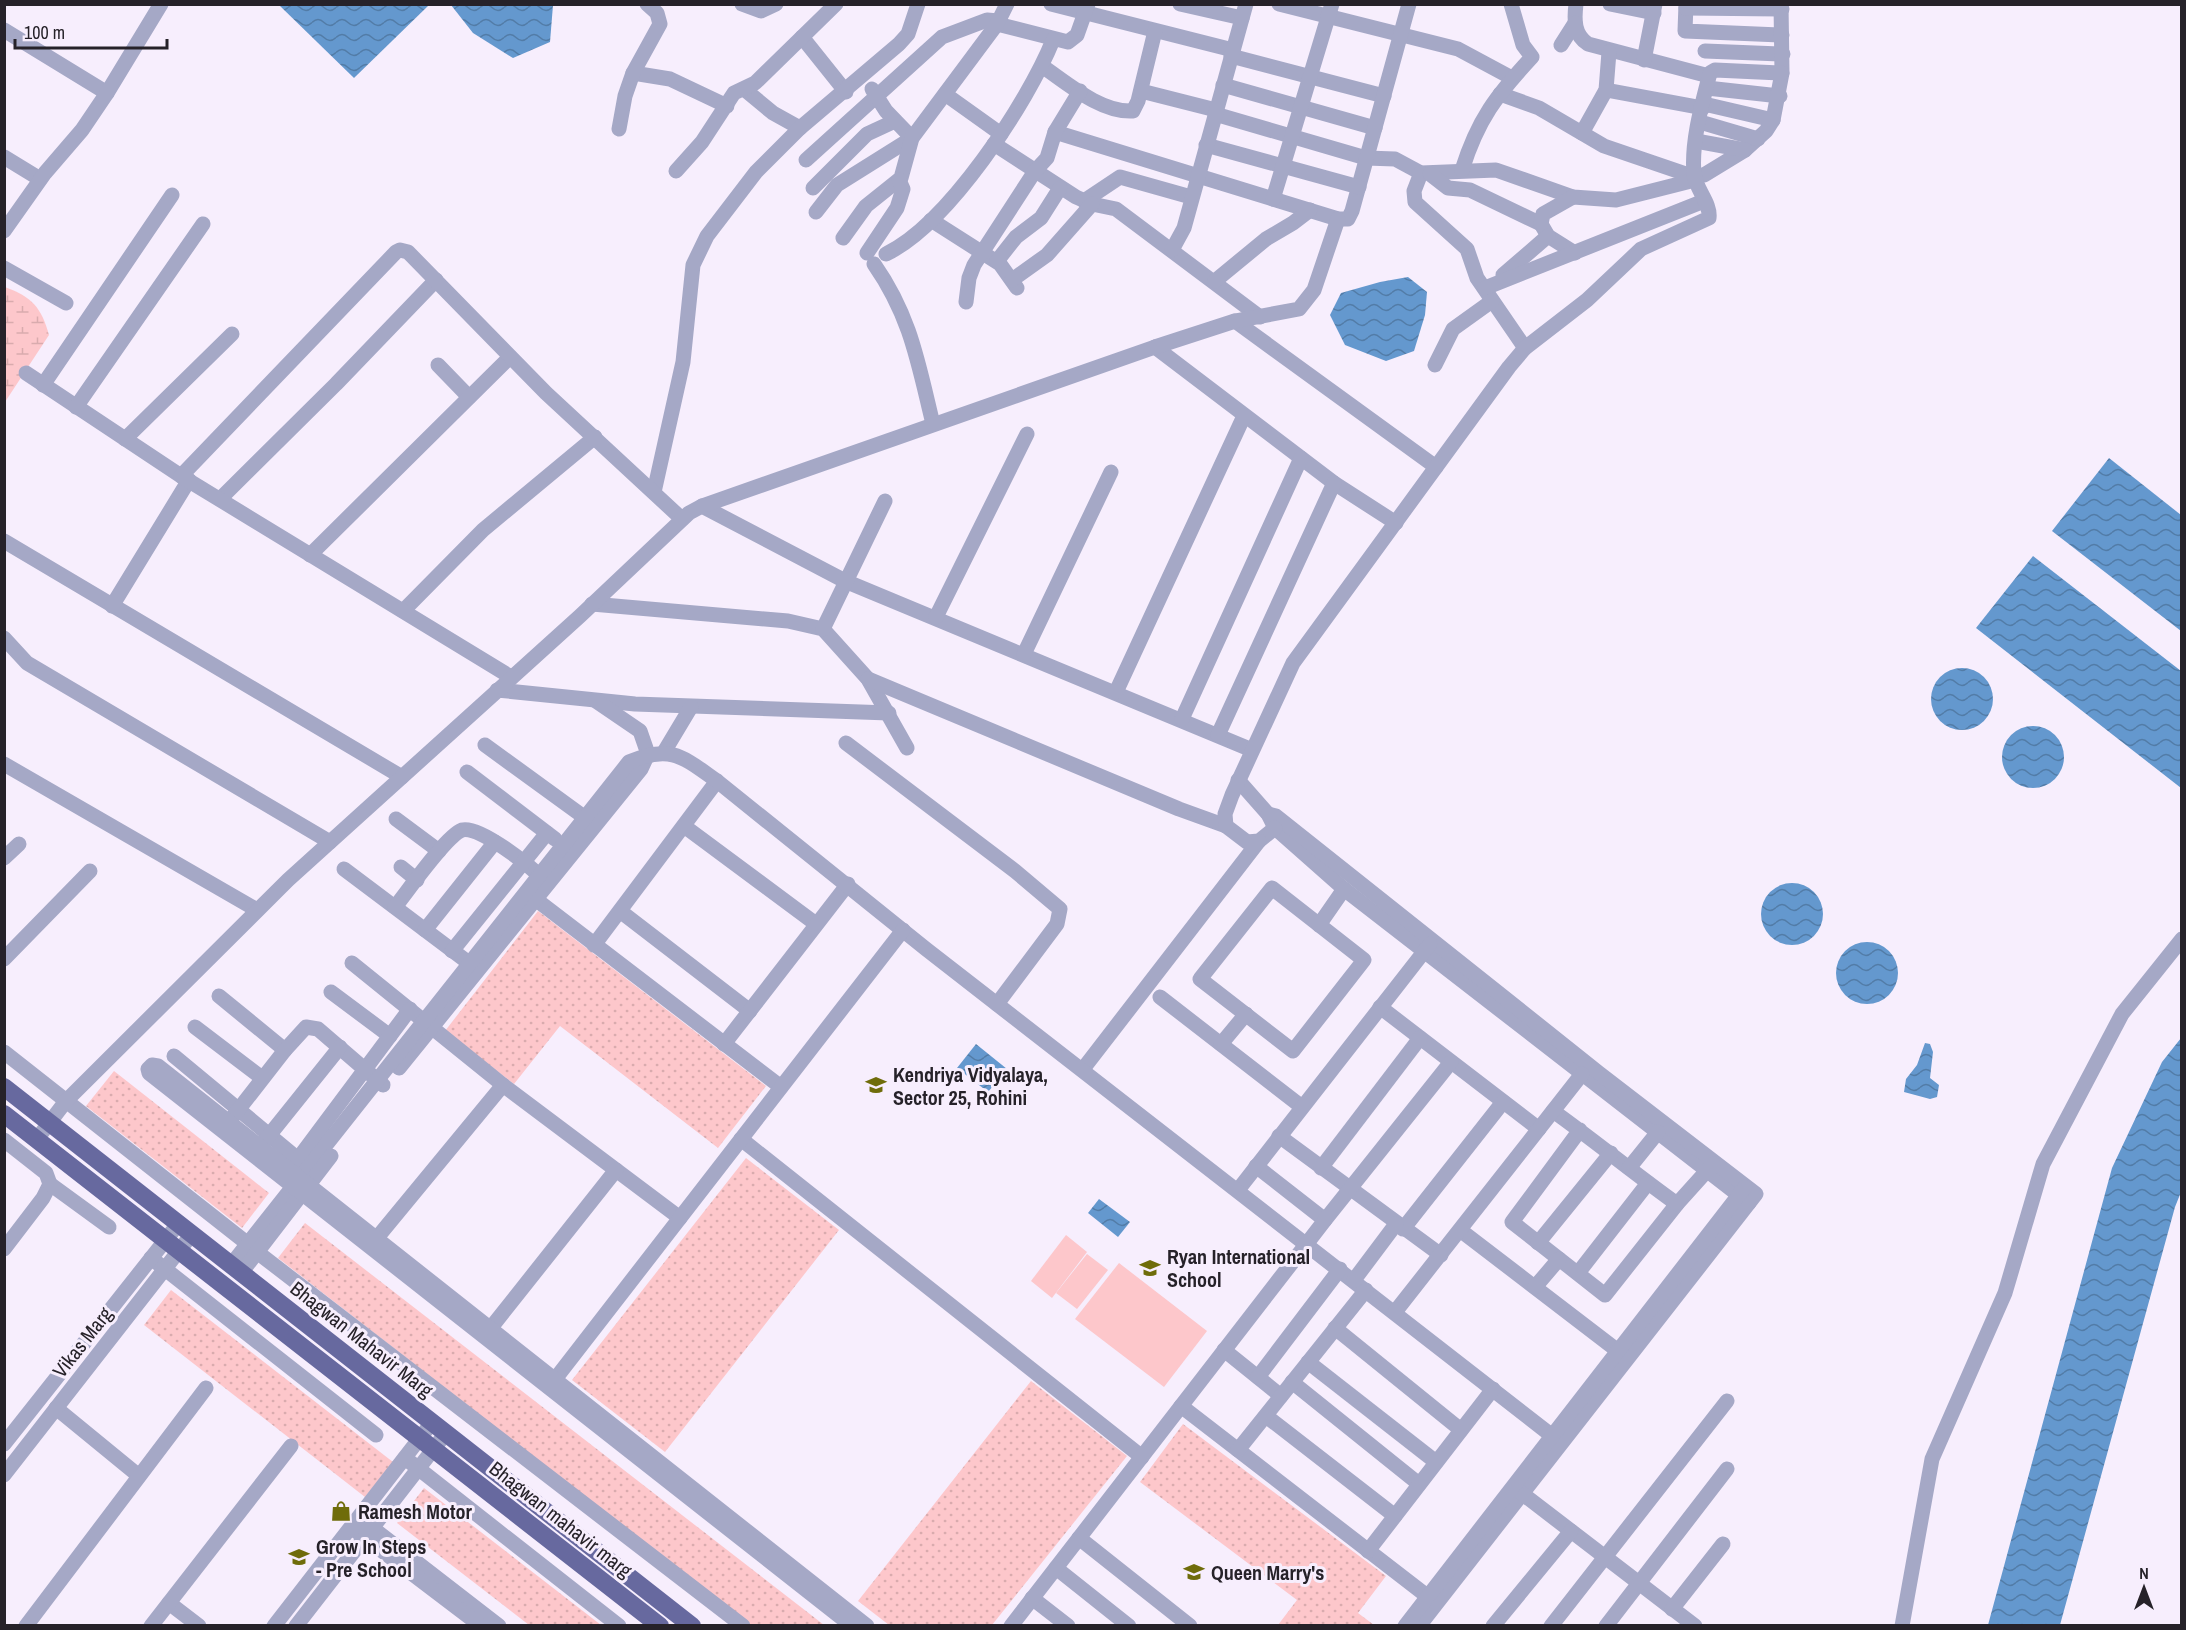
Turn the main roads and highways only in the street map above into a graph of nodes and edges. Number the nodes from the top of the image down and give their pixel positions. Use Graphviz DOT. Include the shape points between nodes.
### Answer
graph roads {
  1 [pos="4,1087"];
  2 [pos="4,1114"];
  3 [pos="660,1626"];
  4 [pos="692,1626"];
  1 -- 4 [label="main road, Bhagwan Mahavir Marg"];
  2 -- 3 [label="main road, Bhagwan mahavir marg"];
}
